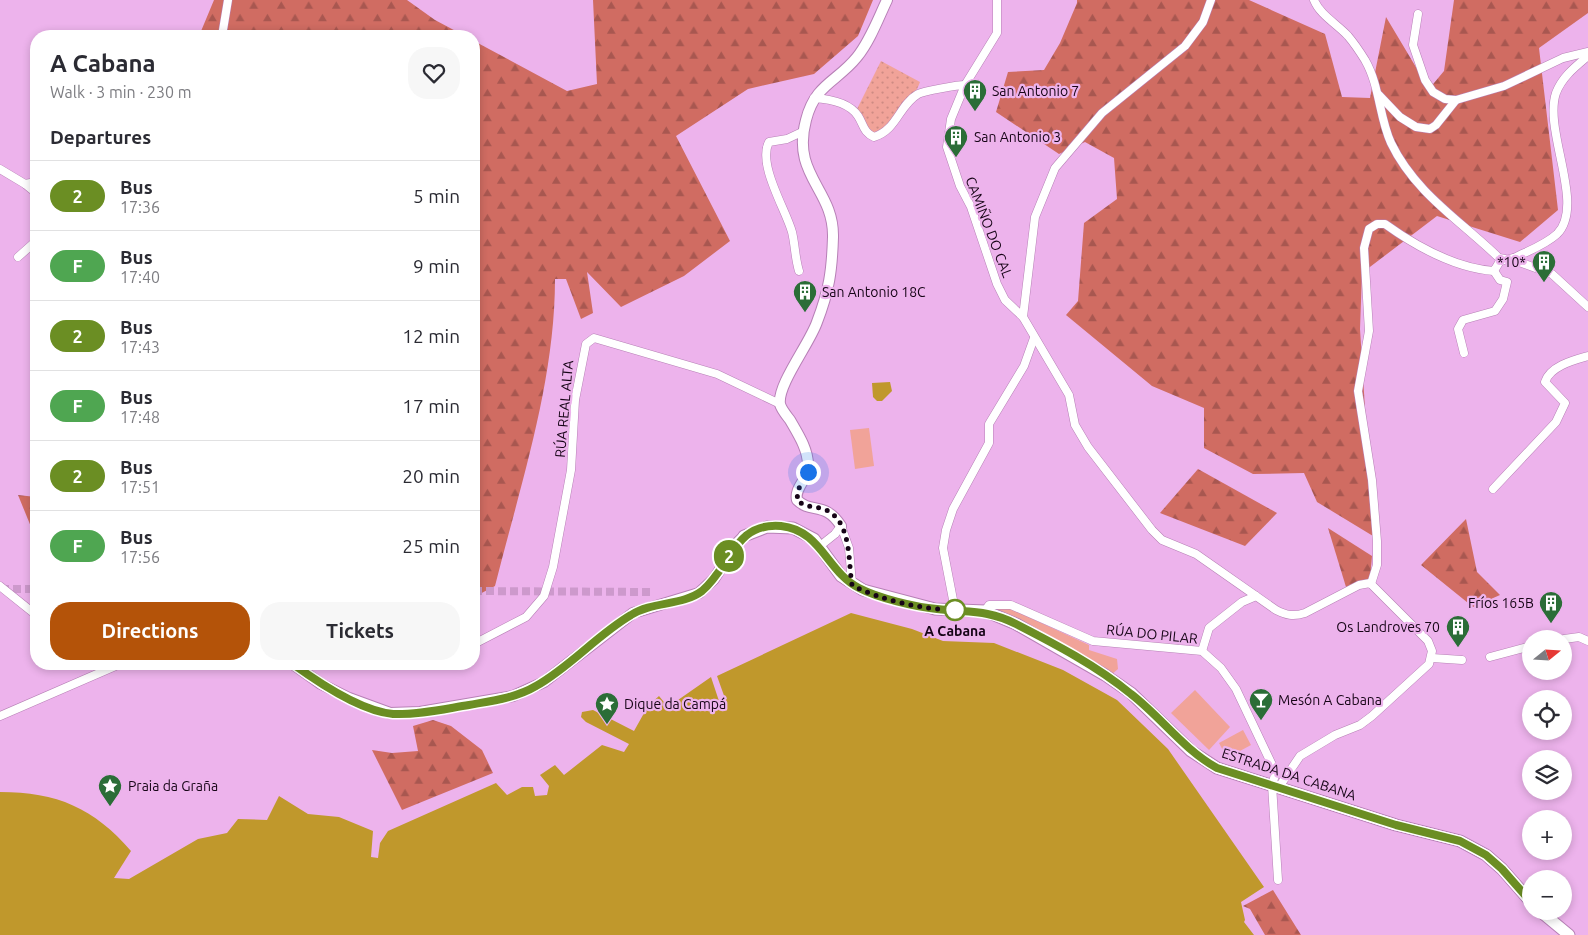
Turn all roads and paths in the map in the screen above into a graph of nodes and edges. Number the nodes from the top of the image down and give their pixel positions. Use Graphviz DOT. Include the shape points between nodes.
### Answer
graph roads {
  1 [pos="228,0"];
  2 [pos="887,0"];
  3 [pos="997,0"];
  4 [pos="1211,0"];
  5 [pos="1314,0"];
  6 [pos="1418,14"];
  7 [pos="223,30"];
  8 [pos="1588,52"];
  9 [pos="1588,56"];
  10 [pos="965,85"];
  11 [pos="1379,95"];
  12 [pos="814,98"];
  13 [pos="1456,100"];
  14 [pos="804,130"];
  15 [pos="0,169"];
  16 [pos="30,183"];
  17 [pos="25,184"];
  18 [pos="30,189"];
  19 [pos="30,246"];
  20 [pos="18,257"];
  21 [pos="1509,259"];
  22 [pos="798,271"];
  23 [pos="1494,271"];
  24 [pos="1588,306"];
  25 [pos="1023,317"];
  26 [pos="1034,338"];
  27 [pos="1464,353"];
  28 [pos="1588,356"];
  29 [pos="780,404"];
  30 [pos="1493,489"];
  31 [pos="840,526"];
  32 [pos="744,536"];
  33 [pos="820,546"];
  34 [pos="1371,584"];
  35 [pos="852,585"];
  36 [pos="0,586"];
  37 [pos="1256,596"];
  38 [pos="30,610"];
  39 [pos="955,610"];
  40 [pos="985,612"];
  41 [pos="1572,638"];
  42 [pos="480,641"];
  43 [pos="1588,641"];
  44 [pos="1522,648"];
  45 [pos="1202,651"];
  46 [pos="1490,657"];
  47 [pos="1432,658"];
  48 [pos="1462,660"];
  49 [pos="106,670"];
  50 [pos="301,670"];
  51 [pos="0,716"];
  52 [pos="1276,786"];
  53 [pos="1278,880"];
  54 [pos="1522,892"];
  55 [pos="1551,920"];
  56 [pos="1570,935"];
  1 -- 7 [label="street"];
  2 -- 12 [label="street" via="857,57"];
  3 -- 10 [label="street, CAMIÑO DO CAL" via="997,33"];
  4 -- 25 [label="street" via="1203,22 1185,46 1102,113 1055,168 1035,217"];
  5 -- 11 [label="street" via="1366,61"];
  6 -- 13 [label="street" via="1413,45 1425,80 1433,92"];
  8 -- 13 [label="street" via="1563,58 1504,86"];
  9 -- 21 [label="street" via="1565,77 1554,101 1559,160 1568,205 1563,225 1557,234 1543,243"];
  10 -- 12 [label="street" via="918,94 888,130 874,137 864,130 851,109 833,100"];
  10 -- 25 [label="street, CAMIÑO DO CAL" via="947,136 950,158 971,207 997,284 1005,300"];
  11 -- 13 [label="street" via="1400,117 1423,129 1436,125"];
  11 -- 21 [label="street" via="1390,141 1413,178 1429,197 1499,258"];
  12 -- 14 [label="street"];
  14 -- 22 [label="street" via="786,139 769,142 767,149 773,187 792,232"];
  14 -- 29 [label="street" via="803,156 807,169 832,218 832,275 816,325 782,387"];
  15 -- 17 [label="street"];
  16 -- 17 [label="street"];
  17 -- 18 [label="street"];
  19 -- 20 [label="street"];
  21 -- 23 [label="street" via="1500,261"];
  21 -- 24 [label="street" via="1552,274"];
  23 -- 27 [label="street" via="1500,280 1506,282 1503,299 1495,311 1463,320 1458,329"];
  23 -- 34 [label="street" via="1479,270 1428,251 1385,224 1377,224 1366,233 1369,331 1358,391 1372,480 1377,541 1377,564"];
  25 -- 26 [label="street, CAMIÑO DO CAL"];
  26 -- 37 [label="street, CAMIÑO DO CAL" via="1049,358 1068,395 1075,425 1088,447 1152,530 1162,540 1196,554"];
  26 -- 39 [label="street" via="1024,366 989,424 989,443 957,500 946,530 943,548"];
  28 -- 30 [label="street" via="1567,363 1547,376 1545,382 1565,403 1563,408 1556,422"];
  29 -- 31 [label="street" via="800,436 808,465 797,500 826,510"];
  29 -- 42 [label="street, RÚA REAL ALTA" via="688,364 663,360 594,338 586,344 575,400 571,470 553,567 544,596 526,617"];
  31 -- 33 [label="street"];
  31 -- 35 [label="street" via="849,548"];
  32 -- 33 [label="main road" via="782,526 801,531"];
  32 -- 50 [label="street" via="714,579 699,594 634,613 544,682 513,696 390,714 349,698"];
  33 -- 35 [label="main road" via="834,568"];
  34 -- 37 [label="street, CAMIÑO DO CAL" via="1359,584 1296,616 1276,610"];
  34 -- 47 [label="street" via="1424,634"];
  35 -- 39 [label="main road, ESTRADA DA CABANA" via="925,607"];
  36 -- 38 [label="street"];
  37 -- 45 [label="street" via="1242,602 1209,628"];
  39 -- 40 [label="main road, ESTRADA DA CABANA"];
  40 -- 45 [label="street, RÚA DO PILAR" via="989,605 1011,605 1093,641"];
  40 -- 52 [label="main road, ESTRADA DA CABANA" via="1016,624 1105,675 1142,703 1204,761"];
  41 -- 43 [label="street"];
  44 -- 46 [label="street"];
  45 -- 52 [label="street, RÚA DO PILAR" via="1221,668 1236,689 1274,769"];
  47 -- 48 [label="street"];
  47 -- 52 [label="street" via="1360,725 1335,735 1300,756"];
  49 -- 51 [label="street"];
  52 -- 53 [label="street, RÚA DO PILAR"];
  52 -- 54 [label="main road, ESTRADA DA CABANA" via="1396,825 1460,841 1486,855"];
  55 -- 56 [label="main road"];
}
